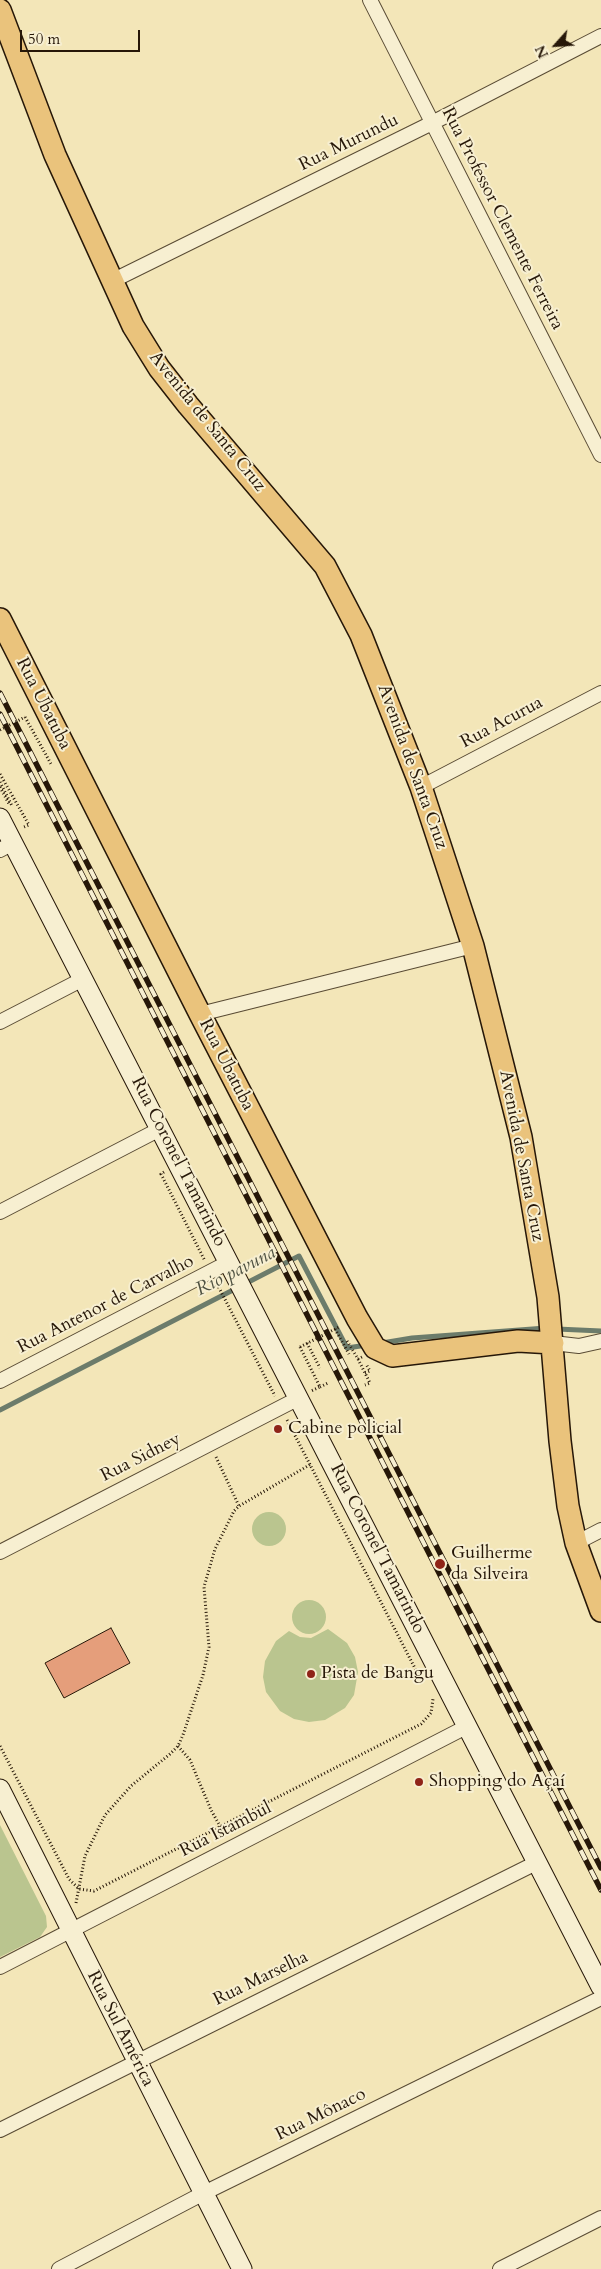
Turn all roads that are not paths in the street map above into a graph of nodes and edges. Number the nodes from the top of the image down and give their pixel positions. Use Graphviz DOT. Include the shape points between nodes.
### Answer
graph roads {
  1 [pos="370,0"];
  2 [pos="0,10"];
  3 [pos="601,36"];
  4 [pos="432,123"];
  5 [pos="112,281"];
  6 [pos="601,455"];
  7 [pos="0,619"];
  8 [pos="601,693"];
  9 [pos="421,787"];
  10 [pos="8,815"];
  11 [pos="6,847"];
  12 [pos="473,946"];
  13 [pos="83,979"];
  14 [pos="200,1014"];
  15 [pos="0,1022"];
  16 [pos="160,1129"];
  17 [pos="0,1212"];
  18 [pos="230,1262"];
  19 [pos="601,1341"];
  20 [pos="553,1343"];
  21 [pos="0,1381"];
  22 [pos="299,1398"];
  23 [pos="601,1530"];
  24 [pos="576,1543"];
  25 [pos="0,1552"];
  26 [pos="601,1611"];
  27 [pos="468,1726"];
  28 [pos="0,1789"];
  29 [pos="538,1862"];
  30 [pos="71,1930"];
  31 [pos="0,1967"];
  32 [pos="601,1987"];
  33 [pos="601,1998"];
  34 [pos="136,2062"];
  35 [pos="0,2130"];
  36 [pos="202,2194"];
  37 [pos="601,2218"];
  38 [pos="59,2269"];
  39 [pos="242,2269"];
  40 [pos="500,2269"];
  1 -- 4 [label="street, Rua Professor Clemente Ferreira"];
  2 -- 5 [label="main road, Avenida de Santa Cruz" via="52,146"];
  3 -- 4 [label="street, Rua Murundu"];
  4 -- 5 [label="street, Rua Murundu"];
  4 -- 6 [label="street, Rua Professor Clemente Ferreira"];
  5 -- 9 [label="main road, Avenida de Santa Cruz" via="133,326 159,368 325,566 361,635"];
  7 -- 14 [label="main road, Rua Ubatuba"];
  8 -- 9 [label="street, Rua Acurua"];
  9 -- 12 [label="main road, Avenida de Santa Cruz"];
  10 -- 11 [label="main road, Rua Coronel Tamarindo"];
  11 -- 13 [label="main road, Rua Coronel Tamarindo"];
  12 -- 14 [label="street"];
  12 -- 20 [label="main road, Avenida de Santa Cruz" via="521,1137"];
  13 -- 15 [label="street"];
  13 -- 16 [label="main road, Rua Coronel Tamarindo"];
  14 -- 20 [label="main road, Rua Ubatuba" via="374,1348 392,1356 518,1341"];
  16 -- 17 [label="street"];
  16 -- 18 [label="main road, Rua Coronel Tamarindo"];
  18 -- 21 [label="street, Rua Antenor de Carvalho"];
  18 -- 22 [label="main road, Rua Coronel Tamarindo"];
  19 -- 20 [label="street" via="579,1346"];
  20 -- 24 [label="main road, Avenida de Santa Cruz" via="560,1441"];
  22 -- 25 [label="street, Rua Sidney"];
  22 -- 27 [label="main road, Rua Coronel Tamarindo"];
  23 -- 24 [label="street"];
  24 -- 26 [label="main road, Avenida de Santa Cruz"];
  27 -- 29 [label="main road, Rua Coronel Tamarindo"];
  27 -- 30 [label="street, Rua Istambul"];
  28 -- 30 [label="main road, Rua Sul América"];
  29 -- 32 [label="main road, Rua Coronel Tamarindo"];
  29 -- 34 [label="street, Rua Marselha"];
  30 -- 31 [label="street, Rua Istambul"];
  30 -- 34 [label="main road, Rua Sul América"];
  33 -- 36 [label="street, Rua Mônaco"];
  34 -- 35 [label="street, Rua Marselha"];
  34 -- 36 [label="main road, Rua Sul América"];
  36 -- 38 [label="street, Rua Mônaco"];
  36 -- 39 [label="main road, Rua Sul América"];
  37 -- 40 [label="street"];
}
